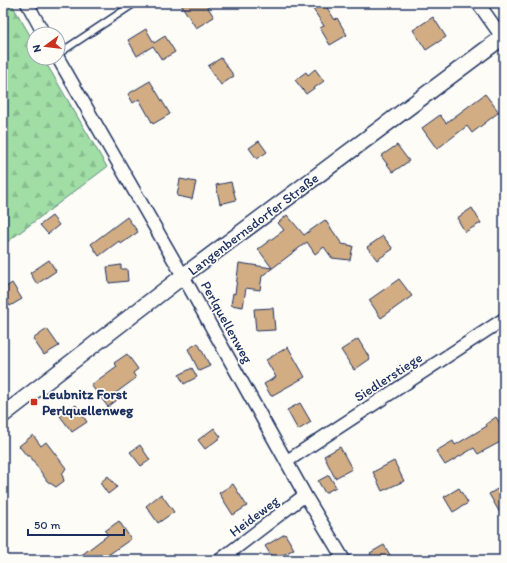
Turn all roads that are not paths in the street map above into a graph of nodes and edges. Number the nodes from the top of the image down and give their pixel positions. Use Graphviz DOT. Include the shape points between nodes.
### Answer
graph roads {
  1 [pos="27,3"];
  2 [pos="134,3"];
  3 [pos="478,3"];
  4 [pos="40,26"];
  5 [pos="503,37"];
  6 [pos="66,49"];
  7 [pos="63,66"];
  8 [pos="183,276"];
  9 [pos="504,319"];
  10 [pos="3,415"];
  11 [pos="288,461"];
  12 [pos="305,495"];
  13 [pos="220,560"];
  14 [pos="344,560"];
  1 -- 4 [label="street"];
  2 -- 6 [label="lane"];
  3 -- 5 [label="street"];
  5 -- 8 [label="street, Langenbernsdorfer Straße"];
  7 -- 8 [label="street, Perlquellenweg"];
  8 -- 10 [label="street, Langenbernsdorfer Straße"];
  8 -- 11 [label="street, Perlquellenweg"];
  9 -- 11 [label="street, Siedlerstiege"];
  11 -- 12 [label="street, Perlquellenweg"];
  12 -- 13 [label="street, Heideweg"];
  12 -- 14 [label="street, Perlquellenweg"];
}
